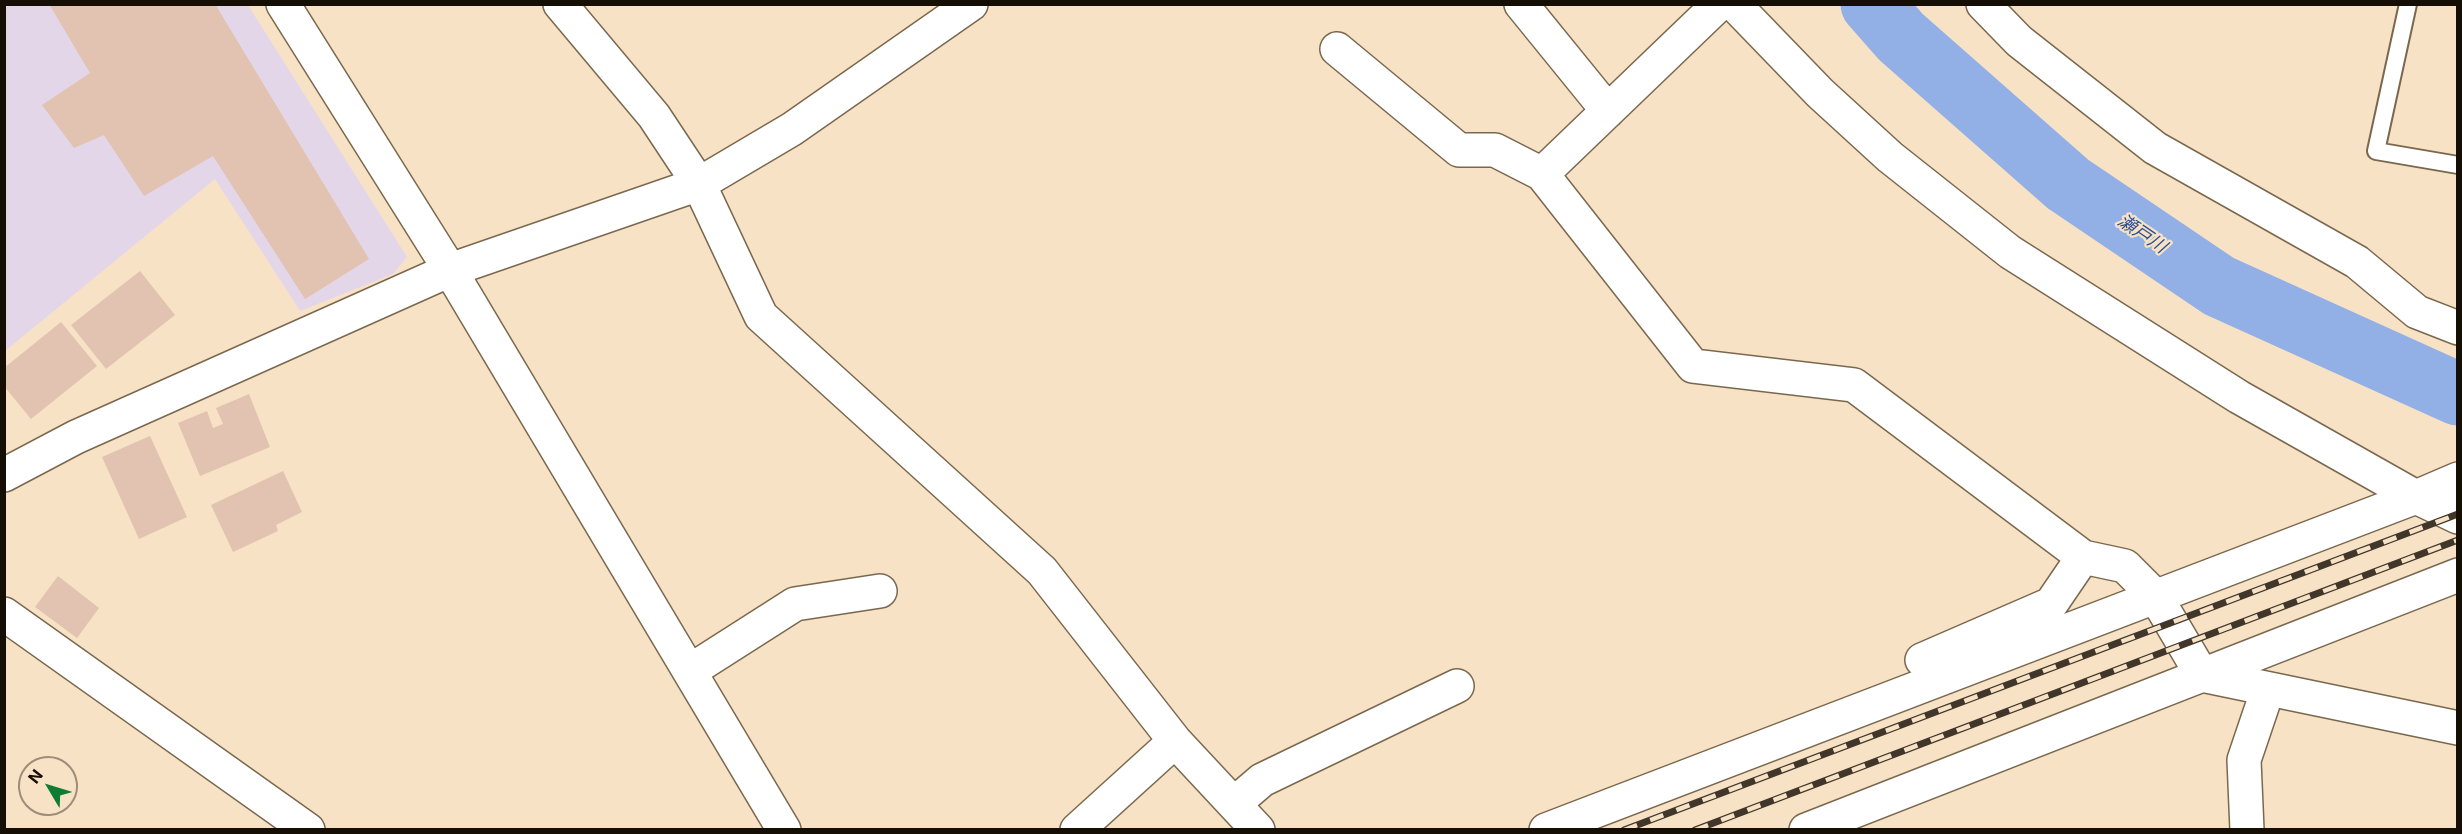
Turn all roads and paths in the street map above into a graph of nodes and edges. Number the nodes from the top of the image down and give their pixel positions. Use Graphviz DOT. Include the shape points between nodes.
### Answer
graph roads {
  1 [pos="283,4"];
  2 [pos="560,4"];
  3 [pos="971,4"];
  4 [pos="1521,4"];
  5 [pos="1719,4"];
  6 [pos="1734,4"];
  7 [pos="1983,4"];
  8 [pos="2408,4"];
  9 [pos="1337,50"];
  10 [pos="1608,111"];
  11 [pos="2457,165"];
  12 [pos="1542,174"];
  13 [pos="699,184"];
  14 [pos="450,270"];
  15 [pos="2457,328"];
  16 [pos="4,475"];
  17 [pos="2457,479"];
  18 [pos="2416,497"];
  19 [pos="2457,517"];
  20 [pos="2083,557"];
  21 [pos="2457,574"];
  22 [pos="880,591"];
  23 [pos="2156,597"];
  24 [pos="4,614"];
  25 [pos="1922,660"];
  26 [pos="690,671"];
  27 [pos="2202,675"];
  28 [pos="1457,686"];
  29 [pos="2268,689"];
  30 [pos="2457,728"];
  31 [pos="1175,741"];
  32 [pos="1234,804"];
  33 [pos="275,820"];
  34 [pos="308,830"];
  35 [pos="784,830"];
  36 [pos="1077,830"];
  37 [pos="1258,830"];
  38 [pos="1546,830"];
  39 [pos="1806,830"];
  40 [pos="2247,830"];
  1 -- 14 [label="street"];
  2 -- 13 [label="street" via="654,116"];
  3 -- 13 [label="street" via="792,129"];
  4 -- 10 [label="street"];
  5 -- 10 [label="street"];
  6 -- 18 [label="street" via="1890,158 2010,252 2238,397"];
  7 -- 15 [label="street" via="2019,41 2155,148 2357,262 2417,312"];
  8 -- 11 [label="lane" via="2376,151"];
  9 -- 12 [label="street" via="1459,150 1495,150"];
  10 -- 12 [label="street"];
  12 -- 20 [label="street" via="1693,366 1854,385"];
  13 -- 14 [label="street"];
  13 -- 31 [label="street" via="761,316 1042,571"];
  14 -- 16 [label="street" via="76,437"];
  14 -- 26 [label="street"];
  17 -- 18 [label="street"];
  18 -- 19 [label="street"];
  18 -- 23 [label="street"];
  20 -- 23 [label="street" via="2125,566"];
  20 -- 25 [label="street" via="2051,604"];
  21 -- 27 [label="street"];
  22 -- 26 [label="street" via="795,604"];
  23 -- 27 [label="street"];
  23 -- 38 [label="street"];
  24 -- 33 [label="street"];
  26 -- 35 [label="street"];
  27 -- 29 [label="street"];
  27 -- 39 [label="street"];
  28 -- 32 [label="street" via="1262,780"];
  29 -- 30 [label="street"];
  29 -- 40 [label="street" via="2244,760"];
  31 -- 32 [label="street"];
  31 -- 36 [label="street"];
  32 -- 37 [label="street"];
  33 -- 34 [label="street"];
}
